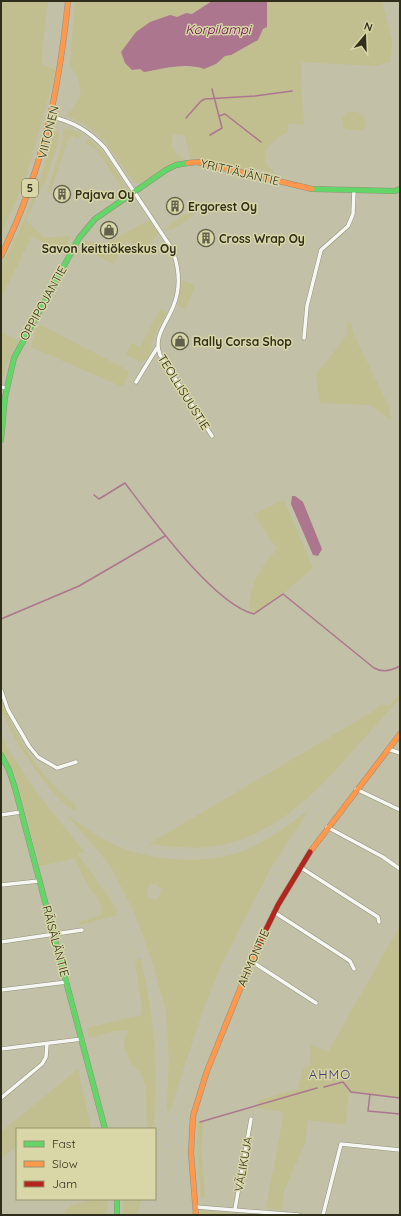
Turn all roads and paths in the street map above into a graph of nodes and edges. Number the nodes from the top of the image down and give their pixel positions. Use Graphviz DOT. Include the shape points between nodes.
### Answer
graph roads {
  1 [pos="68,1"];
  2 [pos="52,117"];
  3 [pos="400,189"];
  4 [pos="354,190"];
  5 [pos="134,192"];
  6 [pos="1,256"];
  7 [pos="304,338"];
  8 [pos="157,348"];
  9 [pos="136,382"];
  10 [pos="4,387"];
  11 [pos="212,436"];
  12 [pos="1,440"];
  13 [pos="1,690"];
  14 [pos="400,734"];
  15 [pos="388,749"];
  16 [pos="400,753"];
  17 [pos="1,755"];
  18 [pos="76,762"];
  19 [pos="356,789"];
  20 [pos="400,810"];
  21 [pos="21,812"];
  22 [pos="1,815"];
  23 [pos="327,827"];
  24 [pos="300,867"];
  25 [pos="400,869"];
  26 [pos="39,881"];
  27 [pos="1,885"];
  28 [pos="274,912"];
  29 [pos="379,922"];
  30 [pos="82,930"];
  31 [pos="55,935"];
  32 [pos="1,942"];
  33 [pos="251,961"];
  34 [pos="354,969"];
  35 [pos="67,982"];
  36 [pos="1,990"];
  37 [pos="316,1003"];
  38 [pos="82,1039"];
  39 [pos="47,1044"];
  40 [pos="1,1049"];
  41 [pos="1,1098"];
  42 [pos="251,1119"];
  43 [pos="105,1128"];
  44 [pos="400,1150"];
  45 [pos="118,1200"];
  46 [pos="196,1207"];
  47 [pos="235,1210"];
  48 [pos="117,1215"];
  49 [pos="196,1215"];
  50 [pos="299,1215"];
  51 [pos="323,1215"];
  1 -- 2 [label="main road, VIITONEN / 5" via="60,79"];
  2 -- 5 [label="street, TEOLLISUUSTIE" via="79,126 98,140"];
  2 -- 6 [label="main road, VIITONEN / 5" via="40,164 13,234"];
  3 -- 4 [label="main road, YRITTÄJÄNTIE"];
  4 -- 5 [label="main road, YRITTÄJÄNTIE" via="314,189 198,162 176,165"];
  4 -- 7 [label="street" via="353,214 348,226 321,250 307,306"];
  5 -- 8 [label="street, TEOLLISUUSTIE" via="163,234 176,261 176,297 157,341"];
  5 -- 10 [label="main road, OPPIPOJANTIE" via="95,219 79,238 14,358"];
  8 -- 9 [label="street"];
  8 -- 11 [label="street, TEOLLISUUSTIE"];
  10 -- 12 [label="main road, OPPIPOJANTIE"];
  13 -- 18 [label="street" via="17,726 38,757 57,768"];
  14 -- 15 [label="main road, AHMONTIE"];
  15 -- 16 [label="street"];
  15 -- 19 [label="main road, AHMONTIE"];
  17 -- 21 [label="main road, RÄISÄLÄNTIE" via="9,770"];
  19 -- 20 [label="street"];
  19 -- 23 [label="main road, AHMONTIE"];
  21 -- 22 [label="street"];
  21 -- 26 [label="main road, RÄISÄLÄNTIE"];
  23 -- 24 [label="main road, AHMONTIE"];
  23 -- 25 [label="street"];
  24 -- 28 [label="main road, AHMONTIE"];
  24 -- 29 [label="street" via="378,917"];
  26 -- 27 [label="street"];
  26 -- 31 [label="main road, RÄISÄLÄNTIE"];
  28 -- 33 [label="main road, AHMONTIE"];
  28 -- 34 [label="street" via="350,961"];
  30 -- 31 [label="street"];
  31 -- 32 [label="street"];
  31 -- 35 [label="main road, RÄISÄLÄNTIE"];
  33 -- 37 [label="street"];
  33 -- 46 [label="main road, AHMONTIE" via="199,1092 193,1116 191,1139"];
  35 -- 36 [label="street"];
  35 -- 38 [label="main road, RÄISÄLÄNTIE"];
  38 -- 39 [label="street"];
  38 -- 43 [label="main road, RÄISÄLÄNTIE"];
  39 -- 40 [label="street"];
  39 -- 41 [label="street" via="46,1058 42,1064"];
  42 -- 47 [label="street, VÄLIKUJA"];
  44 -- 51 [label="street" via="341,1144"];
  45 -- 48 [label="main road"];
  46 -- 47 [label="street"];
  46 -- 49 [label="main road, AHMONTIE"];
  47 -- 50 [label="street"];
}
